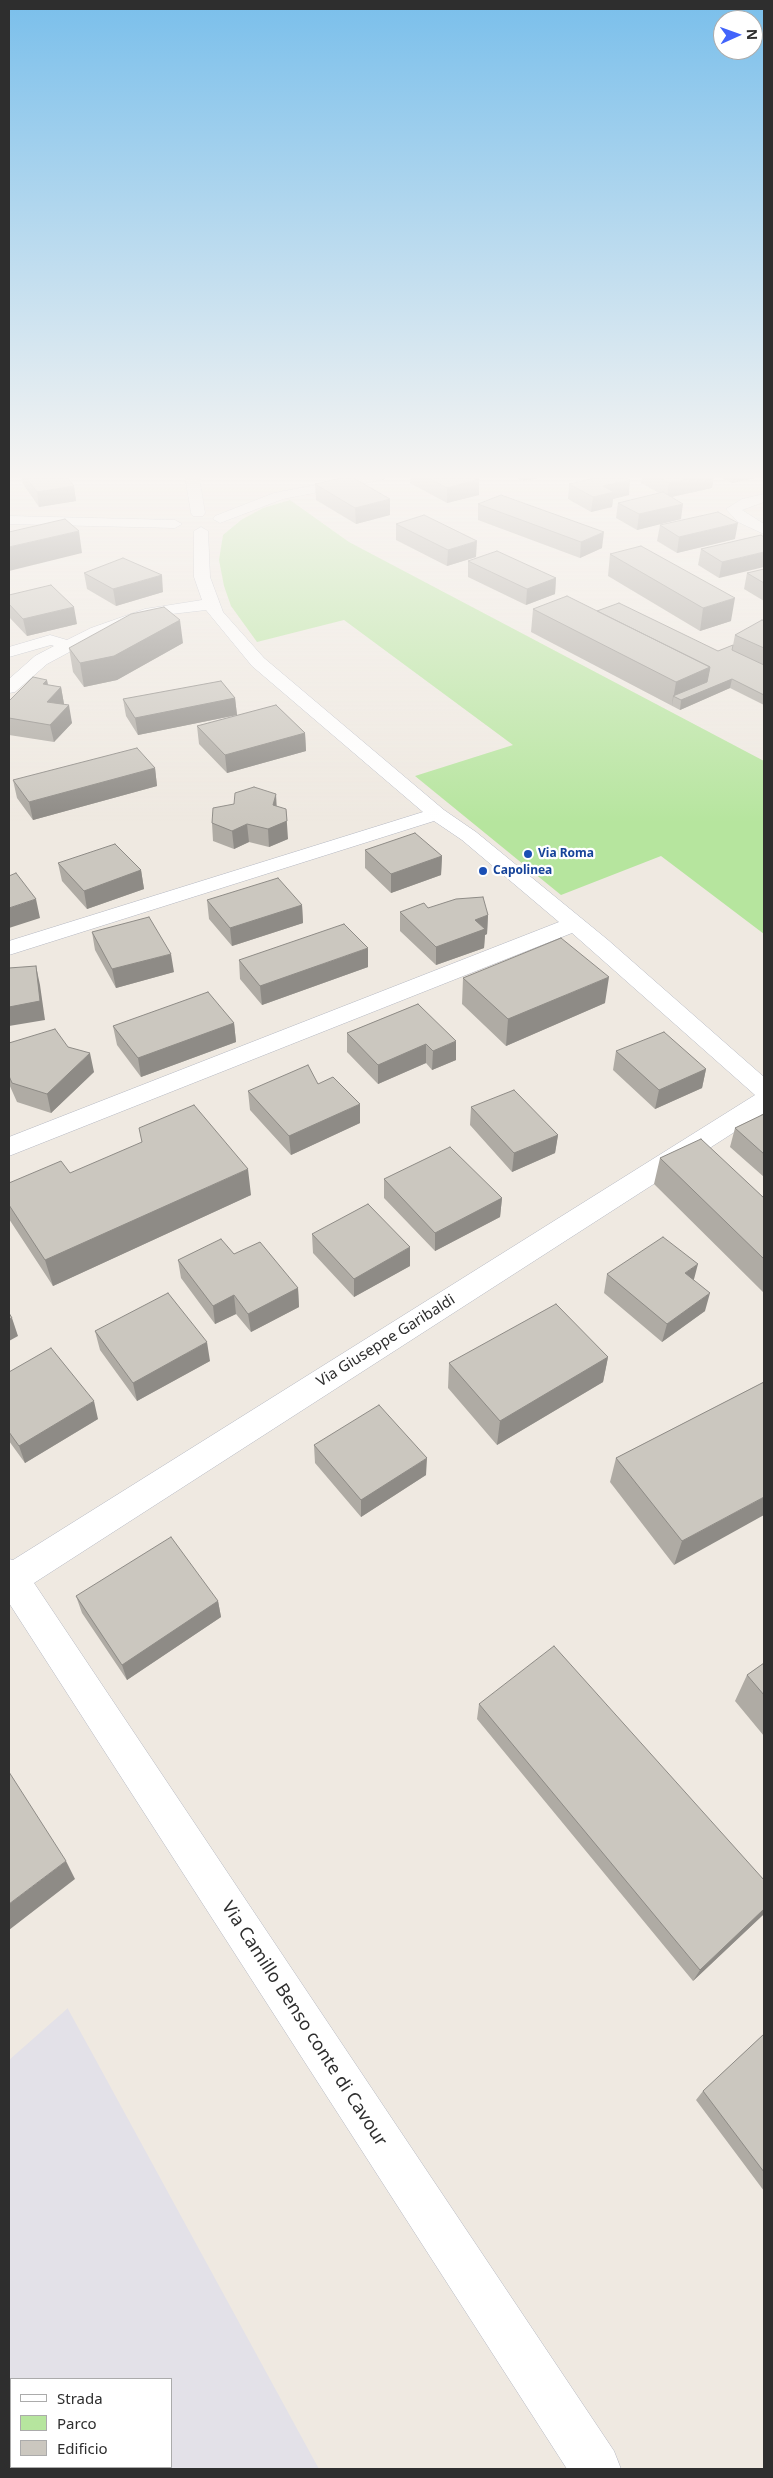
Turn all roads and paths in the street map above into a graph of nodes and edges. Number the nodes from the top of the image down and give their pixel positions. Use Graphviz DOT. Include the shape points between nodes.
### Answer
graph roads {
  1 [pos="208,592"];
  2 [pos="212,604"];
  3 [pos="9,652"];
  4 [pos="58,652"];
  5 [pos="9,688"];
  6 [pos="437,814"];
  7 [pos="574,924"];
  8 [pos="9,948"];
  9 [pos="764,1090"];
  10 [pos="764,1101"];
  11 [pos="9,1147"];
  12 [pos="10,1578"];
  13 [pos="596,2469"];
  1 -- 2 [label="street"];
  2 -- 4 [label="street" via="151,612 97,631"];
  2 -- 6 [label="street" via="215,613 258,662"];
  3 -- 4 [label="street" via="50,640 63,644"];
  4 -- 5 [label="street" via="41,660"];
  6 -- 7 [label="street" via="469,836"];
  6 -- 8 [label="street"];
  7 -- 9 [label="street"];
  7 -- 11 [label="street"];
  10 -- 12 [label="street, Via Giuseppe Garibaldi"];
  12 -- 13 [label="street, Via Camillo Benso conte di Cavour"];
}
